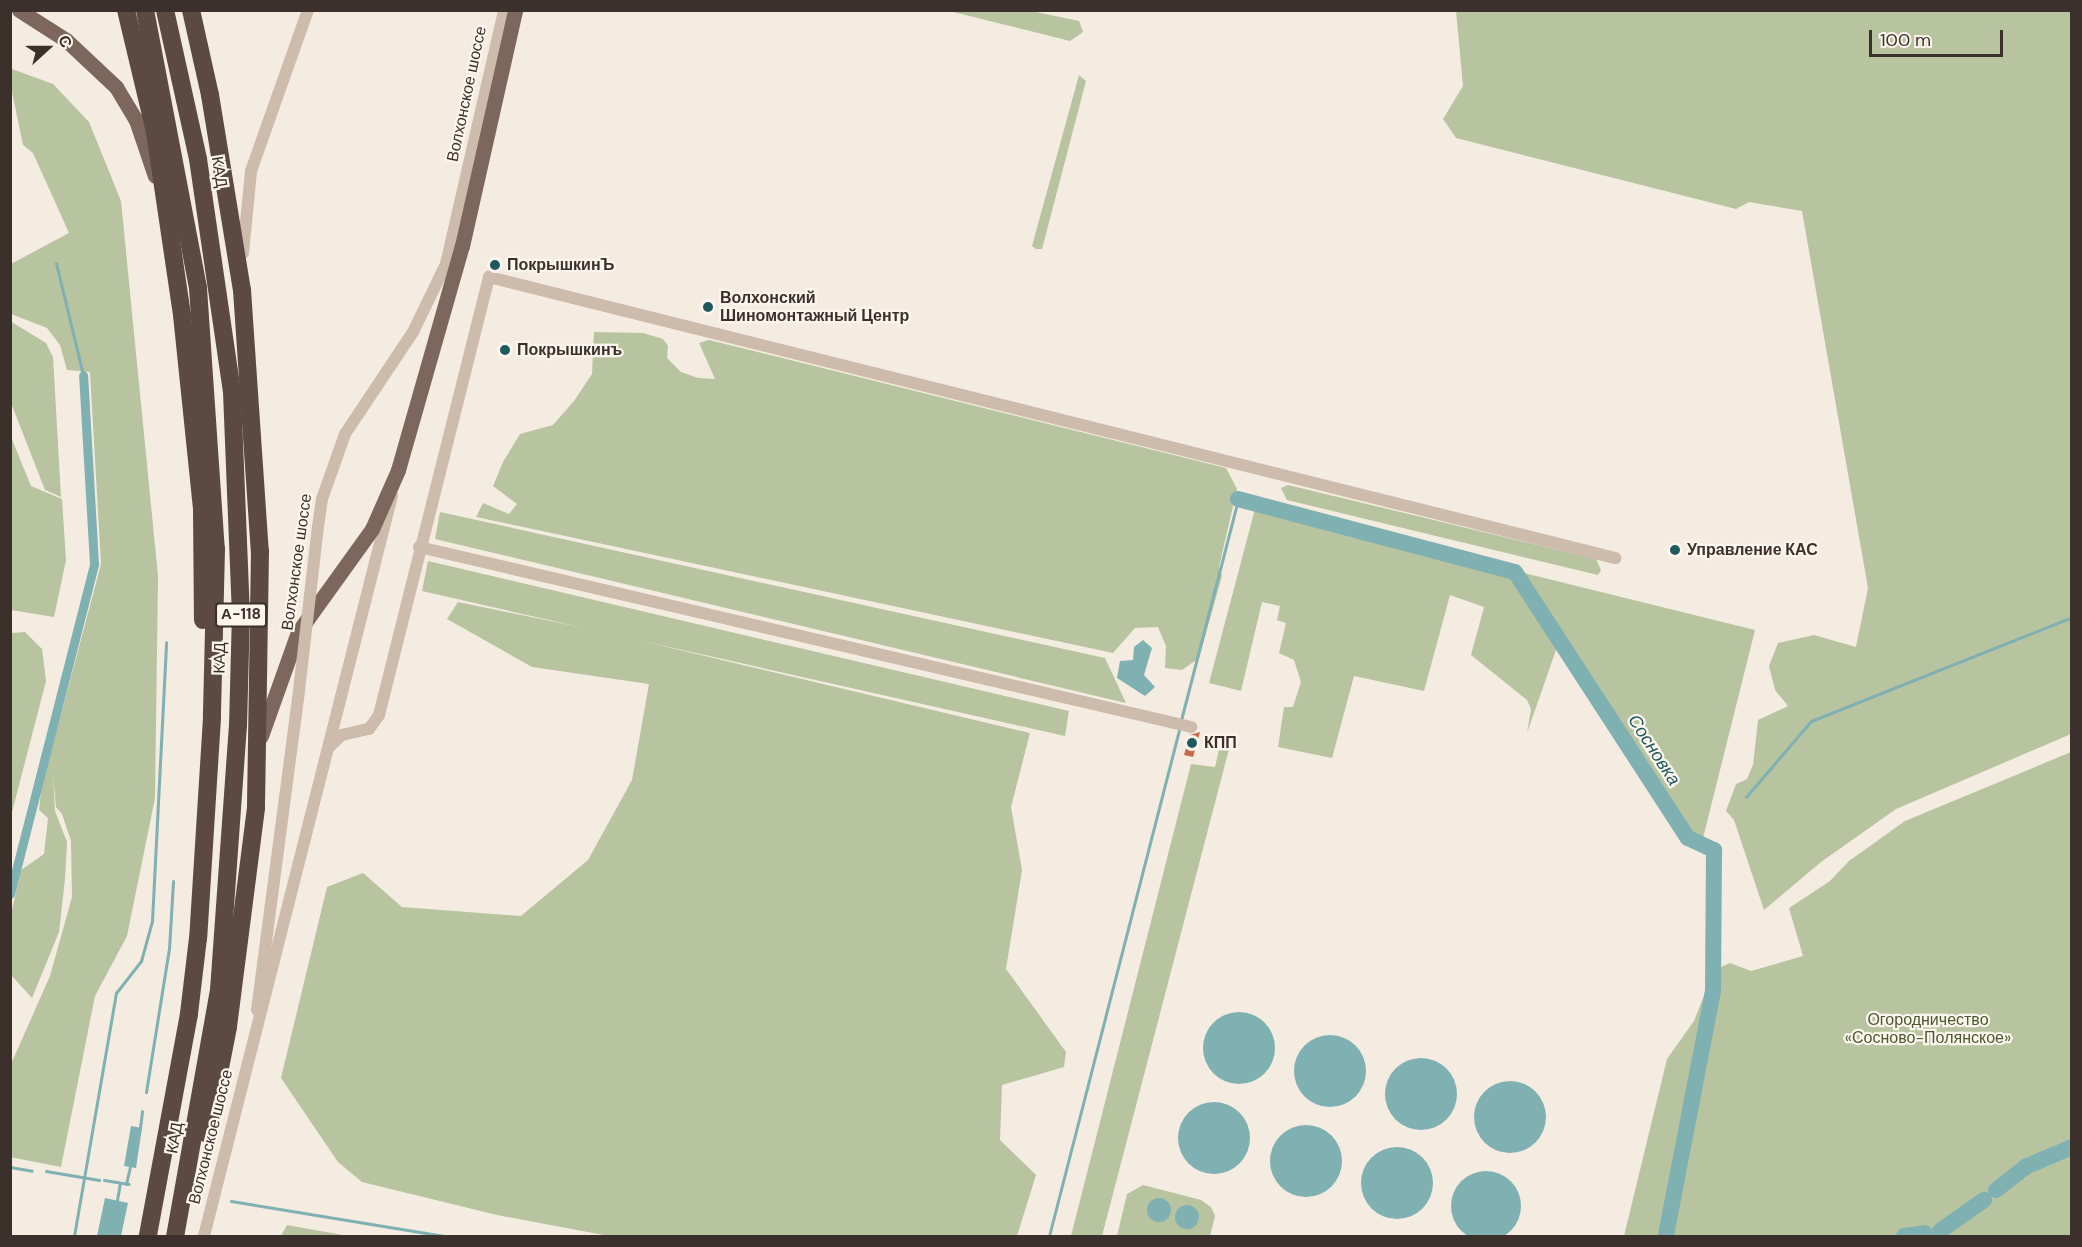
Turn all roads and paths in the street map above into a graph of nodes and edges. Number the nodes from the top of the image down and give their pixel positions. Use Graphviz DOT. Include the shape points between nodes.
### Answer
graph roads {
  1 [pos="19,10"];
  2 [pos="126,10"];
  3 [pos="145,10"];
  4 [pos="165,10"];
  5 [pos="191,10"];
  6 [pos="308,10"];
  7 [pos="504,10"];
  8 [pos="515,10"];
  9 [pos="172,236"];
  10 [pos="242,290"];
  11 [pos="399,470"];
  12 [pos="419,546"];
  13 [pos="1614,558"];
  14 [pos="339,706"];
  15 [pos="1191,727"];
  16 [pos="360,731"];
  17 [pos="258,747"];
  18 [pos="329,747"];
  19 [pos="210,754"];
  20 [pos="252,1046"];
  21 [pos="177,1229"];
  22 [pos="148,1236"];
  23 [pos="204,1236"];
  1 -- 9 [label="main road" via="66,40 116,87 148,151"];
  2 -- 9 [label="highway" via="155,132"];
  3 -- 19 [label="highway, КАД / А-118" via="198,288 208,395 216,549"];
  4 -- 21 [label="highway, КАД / А-118" via="198,159 232,392 241,612 238,725 219,990"];
  5 -- 10 [label="highway" via="212,105"];
  6 -- 10 [label="street" via="251,171 243,218"];
  7 -- 20 [label="street, Волхонское шоссе, bridge" via="446,264 413,332 345,434 322,499"];
  8 -- 11 [label="main road, Волхонское шоссе" via="462,246"];
  9 -- 19 [label="highway" via="202,510"];
  10 -- 17 [label="highway" via="260,529"];
  11 -- 14 [label="street, Волхонское шоссе"];
  11 -- 17 [label="main road" via="372,529 298,632"];
  12 -- 13 [label="street" via="489,276"];
  12 -- 15 [label="street"];
  12 -- 16 [label="street" via="379,715 376,723"];
  14 -- 16 [label="street" via="348,724"];
  14 -- 18 [label="street, Волхонское шоссе"];
  16 -- 18 [label="street" via="337,738"];
  17 -- 21 [label="highway" via="248,888 228,1027 202,1153"];
  18 -- 20 [label="street, Волхонское шоссе" via="272,983"];
  19 -- 22 [label="highway, КАД / А-118" via="189,1014"];
  20 -- 23 [label="street, Волхонское шоссе"];
}
